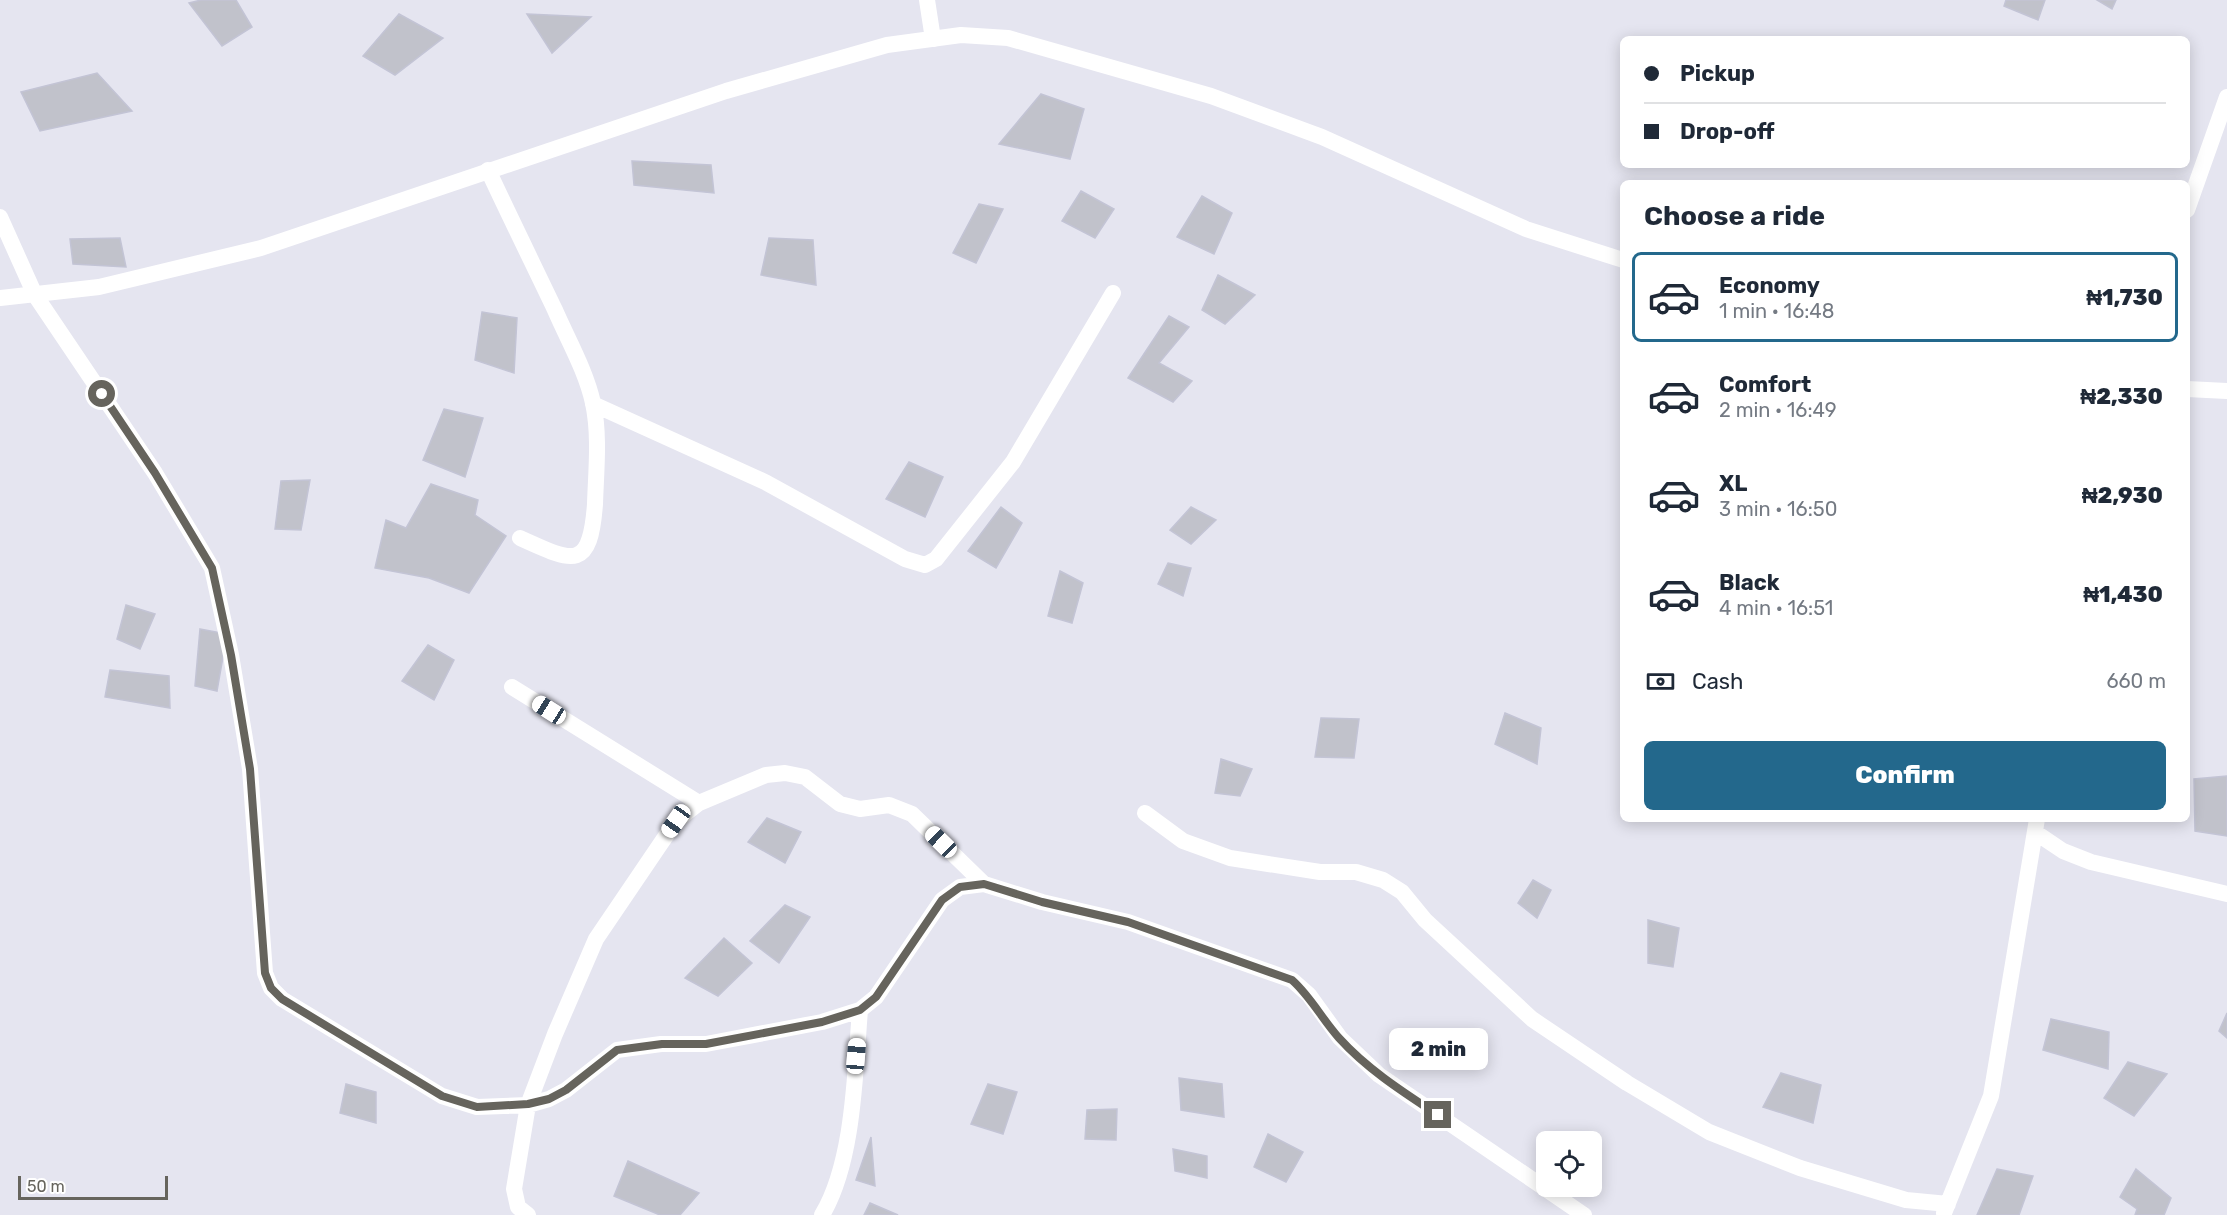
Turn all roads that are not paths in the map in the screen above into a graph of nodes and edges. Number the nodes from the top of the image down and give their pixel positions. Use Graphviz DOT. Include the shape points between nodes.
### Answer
graph roads {
  1 [pos="927,0"];
  2 [pos="933,39"];
  3 [pos="2227,97"];
  4 [pos="488,170"];
  5 [pos="2190,202"];
  6 [pos="0,217"];
  7 [pos="1620,259"];
  8 [pos="1113,293"];
  9 [pos="34,295"];
  10 [pos="0,298"];
  11 [pos="2190,389"];
  12 [pos="2227,391"];
  13 [pos="593,404"];
  14 [pos="520,538"];
  15 [pos="512,687"];
  16 [pos="699,803"];
  17 [pos="1145,813"];
  18 [pos="2036,826"];
  19 [pos="984,884"];
  20 [pos="2227,894"];
  21 [pos="860,1010"];
  22 [pos="528,1104"];
  23 [pos="1945,1210"];
  24 [pos="528,1215"];
  25 [pos="822,1215"];
  26 [pos="1584,1215"];
  1 -- 2 [label="street"];
  2 -- 4 [label="street" via="886,45 801,68"];
  2 -- 7 [label="street" via="961,35 1008,38 1211,96 1322,136 1526,229"];
  3 -- 5 [label="street"];
  4 -- 9 [label="street" via="261,249 99,287"];
  4 -- 13 [label="street" via="567,338"];
  6 -- 9 [label="street"];
  8 -- 13 [label="street" via="1013,462 936,559 925,565 905,559 765,482"];
  9 -- 10 [label="street"];
  9 -- 22 [label="street" via="155,473 212,568 250,769 265,973 271,988 282,999 442,1096 477,1107"];
  11 -- 12 [label="street"];
  13 -- 14 [label="street" via="597,461 593,535 588,548 576,556 558,555"];
  15 -- 16 [label="street"];
  16 -- 19 [label="street" via="766,775 805,777 840,804 860,808 889,805 912,814"];
  16 -- 22 [label="street" via="676,821 596,939"];
  17 -- 23 [label="street" via="1183,841 1230,858 1320,872 1356,872 1383,880 1402,892 1425,920 1532,1019 1709,1132 1800,1168"];
  18 -- 20 [label="street" via="2063,851 2091,862"];
  18 -- 23 [label="street" via="1991,1096"];
  19 -- 21 [label="street" via="960,887 942,900 876,997"];
  19 -- 26 [label="street" via="1128,922 1292,980 1309,995 1340,1038 1379,1076"];
  21 -- 22 [label="street" via="822,1022 706,1044 617,1050 566,1090"];
  21 -- 25 [label="street" via="844,1158"];
  22 -- 24 [label="street" via="514,1188 518,1207"];
}
